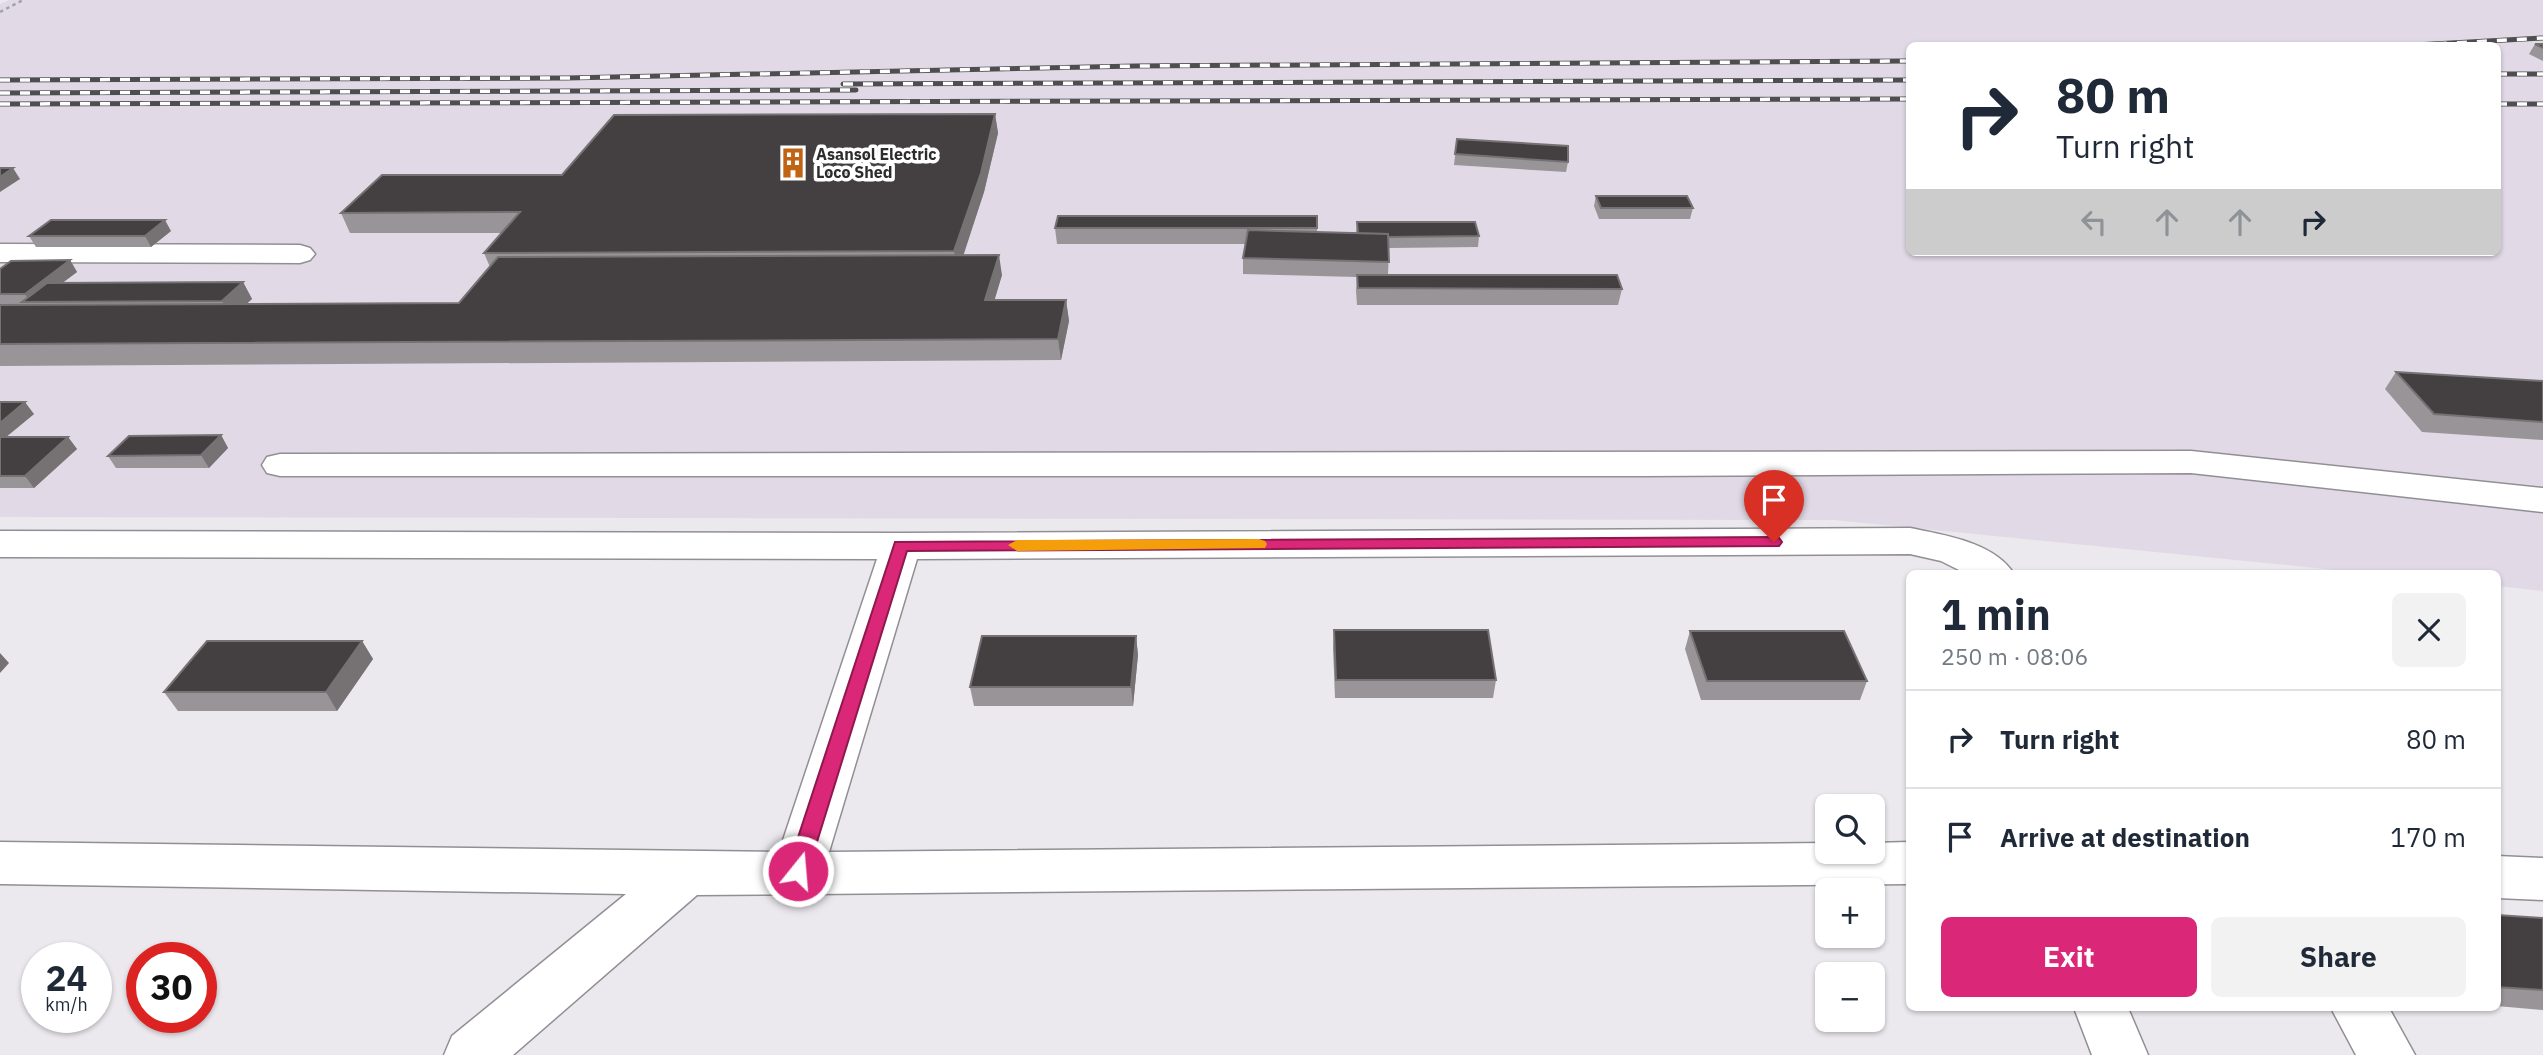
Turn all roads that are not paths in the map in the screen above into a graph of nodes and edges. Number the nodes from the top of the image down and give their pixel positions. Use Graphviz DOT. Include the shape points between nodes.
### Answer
graph roads {
  1 [pos="0,253"];
  2 [pos="300,254"];
  3 [pos="280,465"];
  4 [pos="2543,500"];
  5 [pos="0,544"];
  6 [pos="901,546"];
  7 [pos="1989,570"];
  8 [pos="0,863"];
  9 [pos="1906,863"];
  10 [pos="798,871"];
  11 [pos="686,874"];
  12 [pos="2501,877"];
  13 [pos="2543,879"];
  14 [pos="2102,1011"];
  15 [pos="2360,1011"];
  16 [pos="472,1055"];
  17 [pos="2120,1055"];
  18 [pos="2387,1055"];
  1 -- 2 [label="street"];
  3 -- 4 [label="street" via="2191,462"];
  5 -- 6 [label="street"];
  6 -- 7 [label="street" via="1910,541 1946,548"];
  6 -- 10 [label="street"];
  8 -- 11 [label="street"];
  9 -- 10 [label="street"];
  10 -- 11 [label="street"];
  11 -- 16 [label="street"];
  12 -- 13 [label="street"];
  14 -- 17 [label="street"];
  15 -- 18 [label="street"];
}
